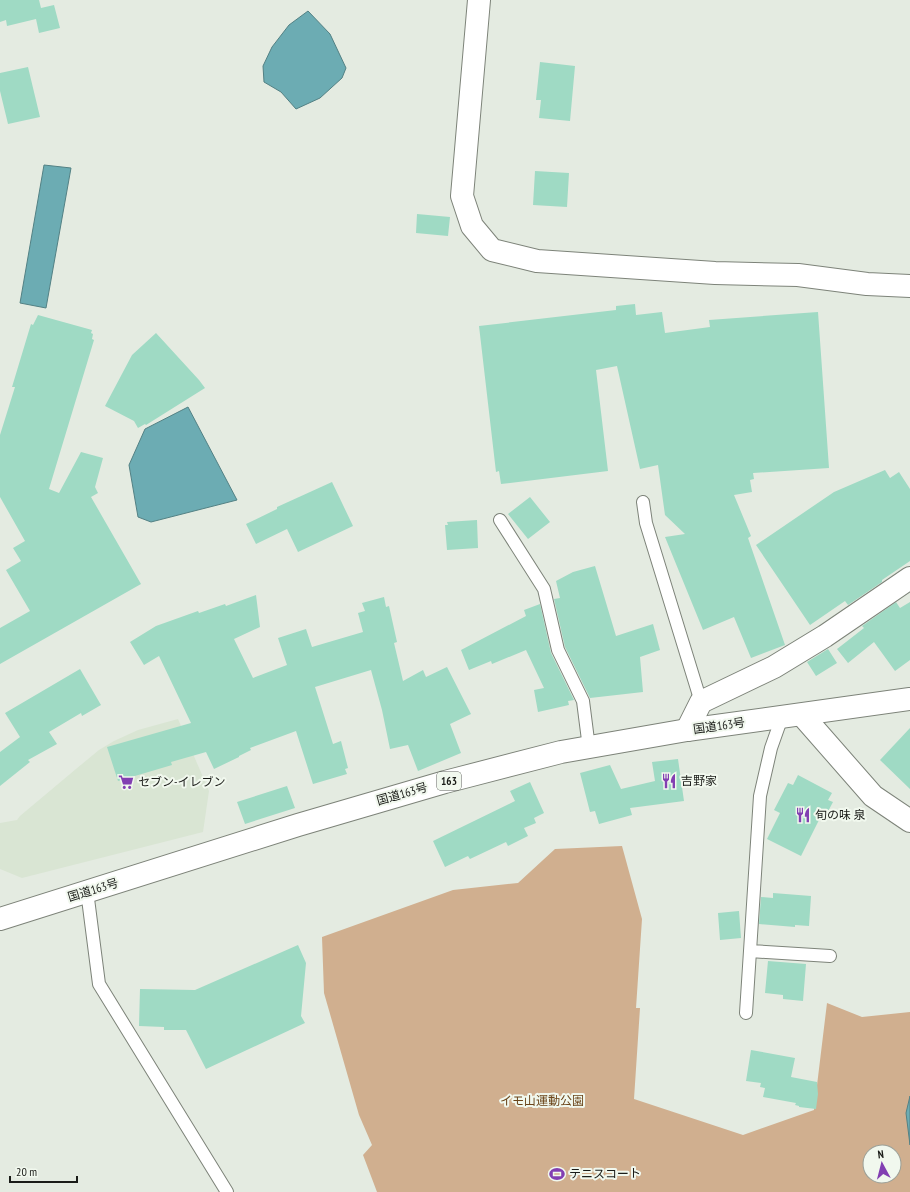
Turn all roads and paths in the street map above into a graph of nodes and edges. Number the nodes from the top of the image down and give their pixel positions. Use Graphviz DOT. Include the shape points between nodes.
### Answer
graph roads {
  1 [pos="479,0"];
  2 [pos="910,286"];
  3 [pos="643,502"];
  4 [pos="500,520"];
  5 [pos="910,578"];
  6 [pos="910,699"];
  7 [pos="701,702"];
  8 [pos="792,716"];
  9 [pos="687,730"];
  10 [pos="588,748"];
  11 [pos="910,821"];
  12 [pos="87,891"];
  13 [pos="0,919"];
  14 [pos="750,951"];
  15 [pos="830,956"];
  16 [pos="746,1013"];
  17 [pos="227,1192"];
  1 -- 2 [label="main road" via="462,196 472,226 492,250 545,262 715,273 798,275 867,284"];
  3 -- 7 [label="lane" via="646,523"];
  4 -- 10 [label="lane" via="544,588 558,650 583,701"];
  5 -- 7 [label="main road" via="774,667"];
  6 -- 8 [label="main road, 国道163号 / 163"];
  7 -- 9 [label="main road"];
  8 -- 9 [label="main road, 国道163号 / 163"];
  8 -- 11 [label="main road" via="873,796"];
  8 -- 14 [label="lane" via="771,748 760,796"];
  9 -- 10 [label="main road, 国道163号 / 163"];
  10 -- 12 [label="main road, 国道163号 / 163" via="562,752 445,782"];
  12 -- 13 [label="main road, 国道163号 / 163"];
  12 -- 17 [label="lane" via="99,984"];
  14 -- 15 [label="lane"];
  14 -- 16 [label="lane"];
}
